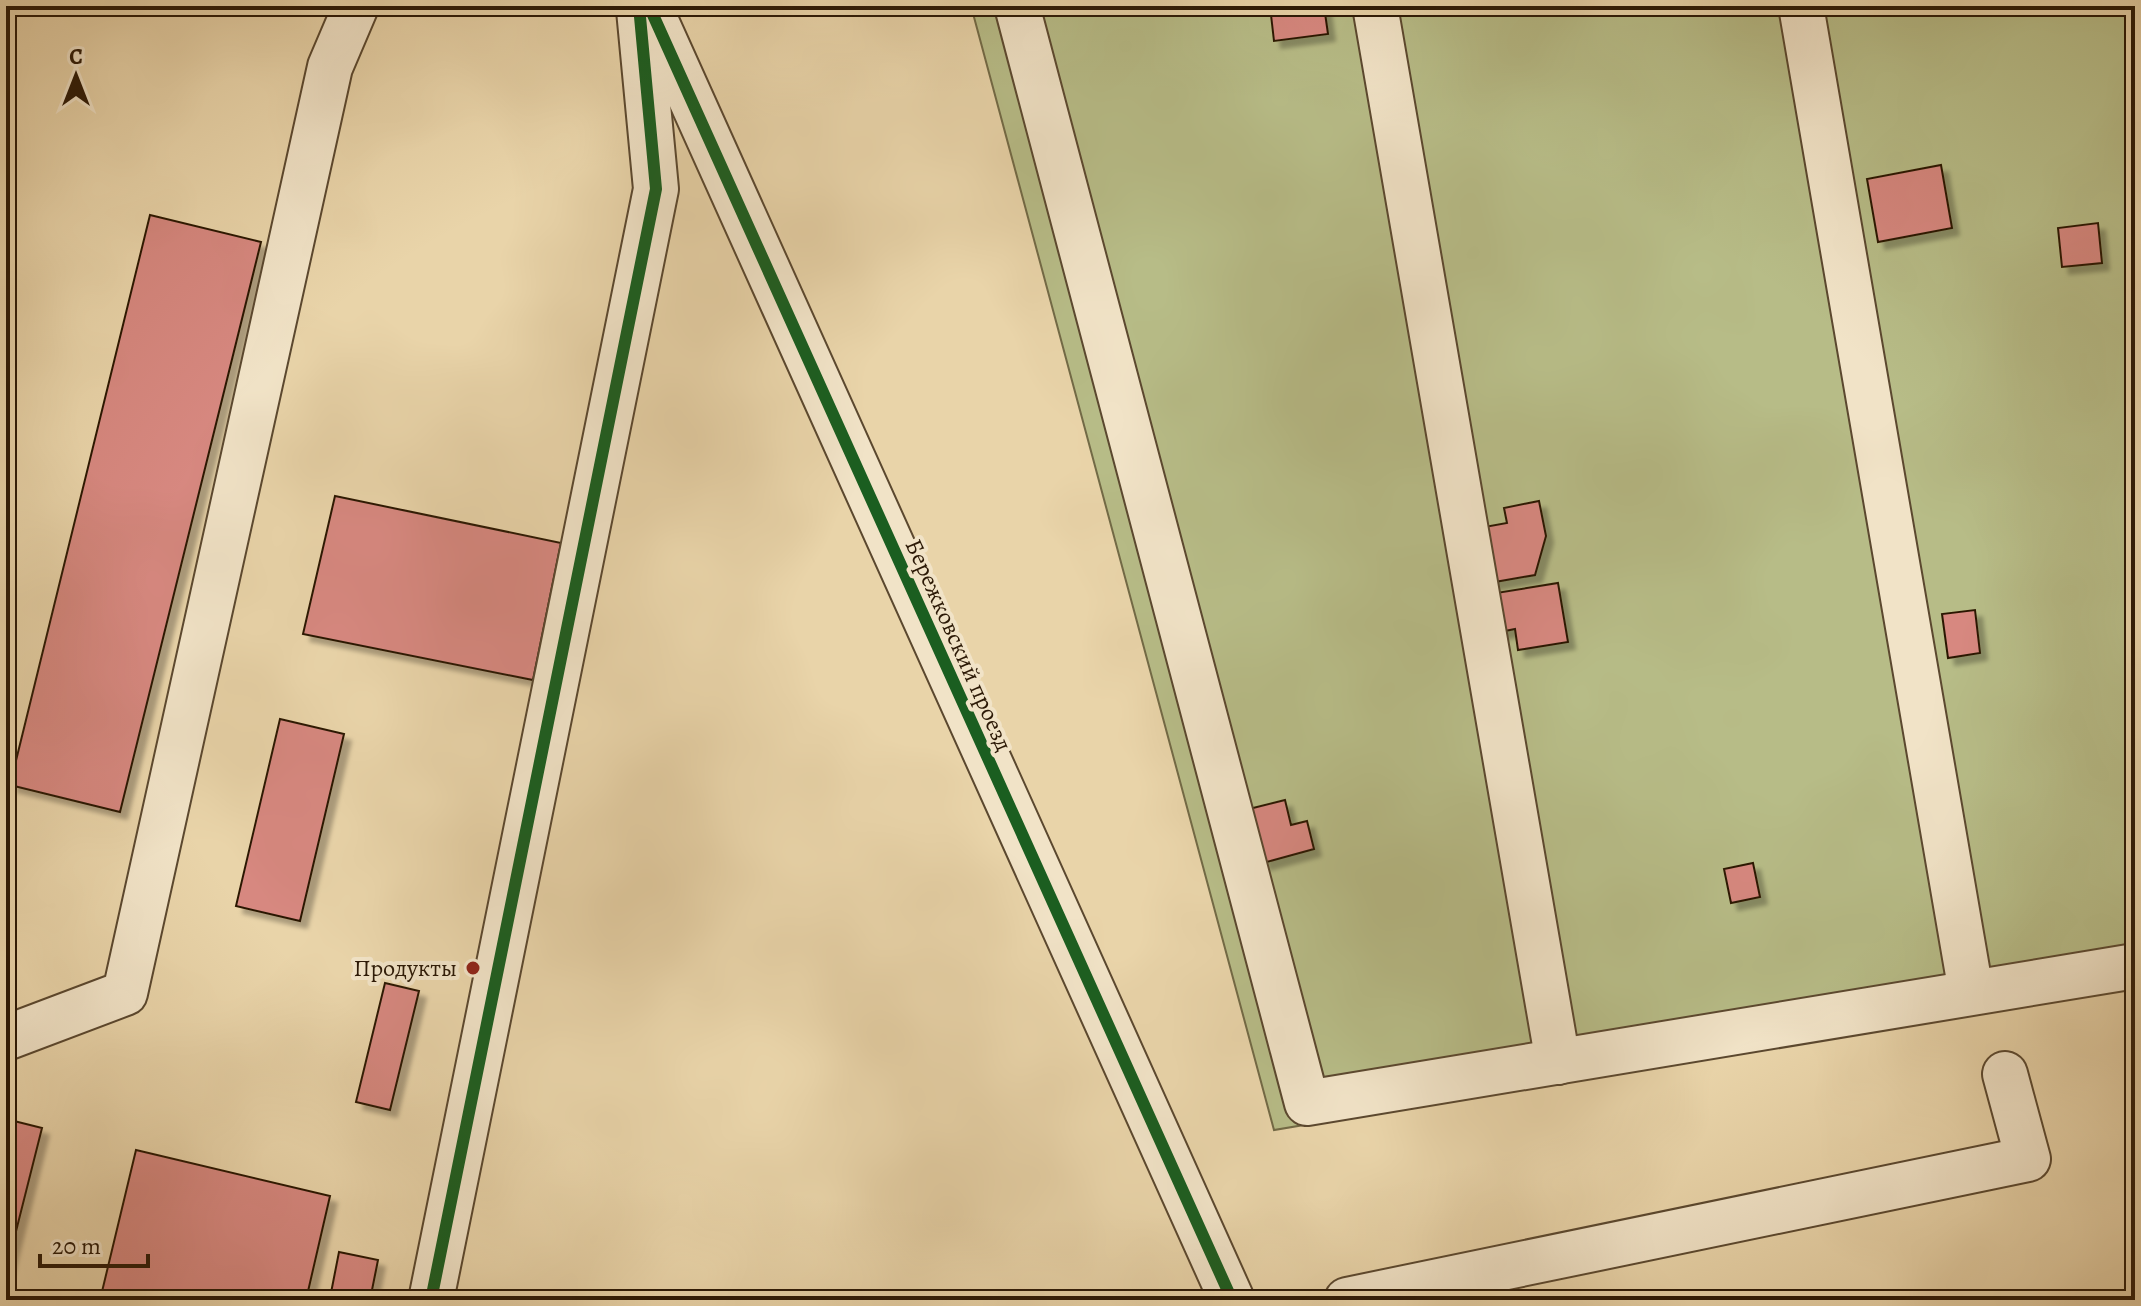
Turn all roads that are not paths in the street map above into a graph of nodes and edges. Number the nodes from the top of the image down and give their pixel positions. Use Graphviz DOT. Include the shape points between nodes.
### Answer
graph roads {
  1 [pos="356,6"];
  2 [pos="639,6"];
  3 [pos="649,6"];
  4 [pos="1017,6"];
  5 [pos="1375,6"];
  6 [pos="1801,6"];
  7 [pos="2135,966"];
  8 [pos="1971,992"];
  9 [pos="6,1038"];
  10 [pos="1558,1062"];
  11 [pos="2005,1074"];
  12 [pos="431,1300"];
  13 [pos="1232,1300"];
  14 [pos="1347,1300"];
  1 -- 9 [label="street" via="330,67 125,993"];
  2 -- 12 [label="street" via="656,189"];
  3 -- 13 [label="street, Бережковский проезд"];
  4 -- 10 [label="street" via="1307,1103"];
  5 -- 10 [label="street"];
  6 -- 8 [label="street"];
  7 -- 8 [label="street"];
  8 -- 10 [label="street"];
  11 -- 14 [label="street" via="2028,1159"];
}
